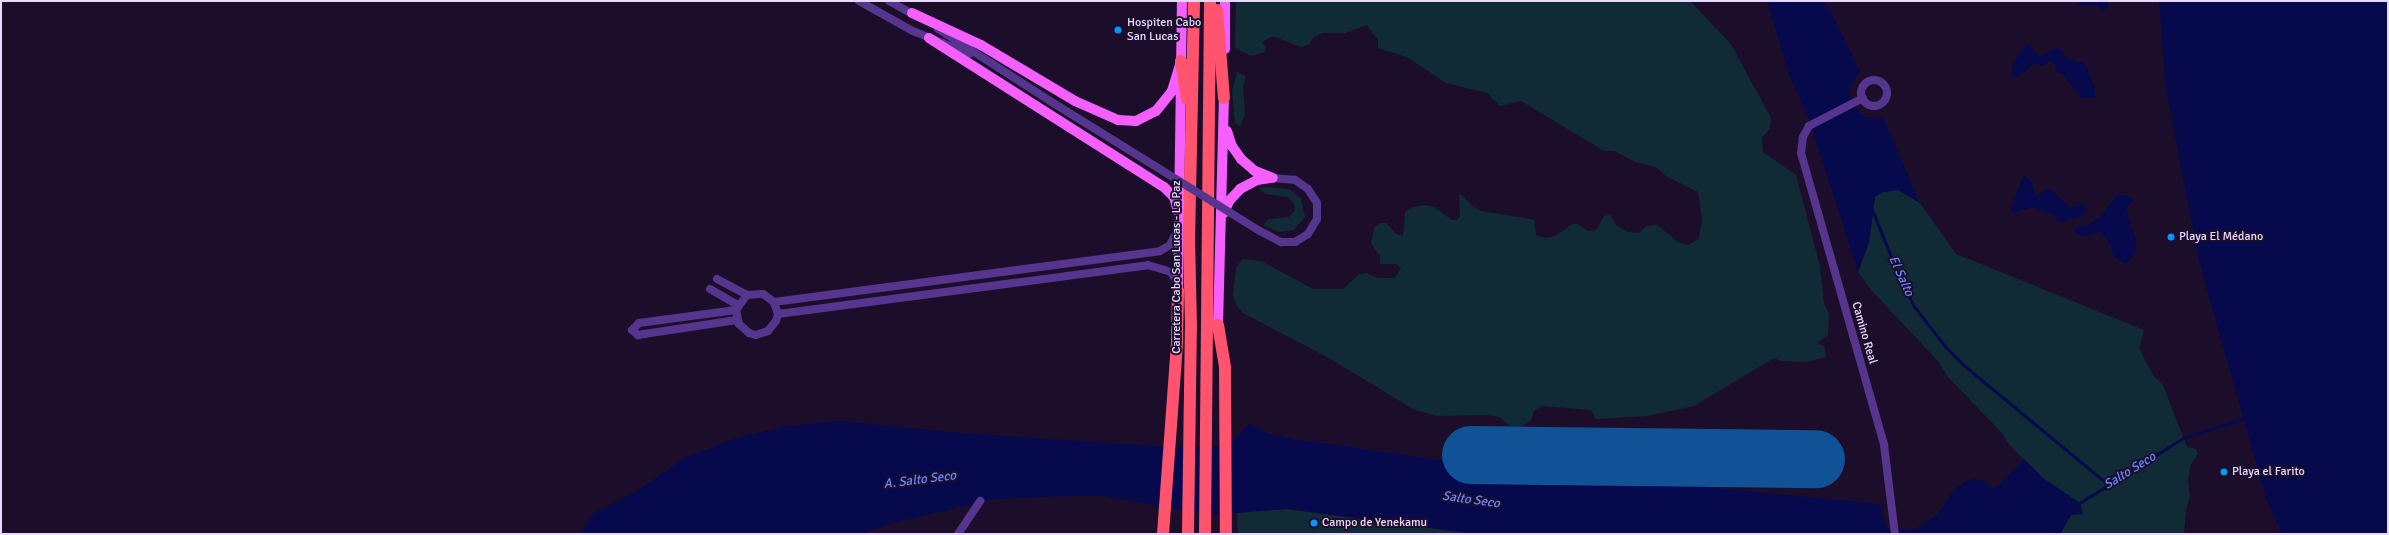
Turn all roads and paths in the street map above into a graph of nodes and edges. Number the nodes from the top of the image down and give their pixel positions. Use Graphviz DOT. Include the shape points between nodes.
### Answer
graph roads {
  1 [pos="859,1"];
  2 [pos="889,1"];
  3 [pos="1182,1"];
  4 [pos="1194,1"];
  5 [pos="1210,1"];
  6 [pos="1216,1"];
  7 [pos="1225,1"];
  8 [pos="912,13"];
  9 [pos="929,38"];
  10 [pos="1181,60"];
  11 [pos="986,61"];
  12 [pos="1224,98"];
  13 [pos="1863,98"];
  14 [pos="1224,118"];
  15 [pos="1192,134"];
  16 [pos="1273,178"];
  17 [pos="1179,214"];
  18 [pos="1222,219"];
  19 [pos="1179,228"];
  20 [pos="986,275"];
  21 [pos="717,279"];
  22 [pos="1178,287"];
  23 [pos="986,288"];
  24 [pos="710,289"];
  25 [pos="837,294"];
  26 [pos="746,295"];
  27 [pos="774,302"];
  28 [pos="737,307"];
  29 [pos="840,307"];
  30 [pos="778,314"];
  31 [pos="737,320"];
  32 [pos="1218,325"];
  33 [pos="1191,328"];
  34 [pos="1207,379"];
  35 [pos="980,500"];
  36 [pos="958,534"];
  37 [pos="1163,534"];
  38 [pos="1188,534"];
  39 [pos="1205,534"];
  40 [pos="1226,534"];
  41 [pos="1895,534"];
  1 -- 9 [label="street"];
  2 -- 8 [label="street"];
  3 -- 10 [label="main road"];
  4 -- 15 [label="highway, Carretera Cabo San Lucas - La Paz"];
  5 -- 34 [label="highway"];
  6 -- 12 [label="highway"];
  7 -- 12 [label="main road"];
  8 -- 10 [label="main road" via="981,45 1075,101 1118,120 1136,121 1156,112 1172,90"];
  8 -- 11 [label="street"];
  9 -- 11 [label="street"];
  9 -- 17 [label="main road" via="1164,187 1174,196"];
  10 -- 15 [label="highway"];
  10 -- 17 [label="main road"];
  11 -- 16 [label="street, bridge" via="1260,232 1281,242 1295,242 1308,234 1317,219 1317,203 1308,189 1295,180"];
  12 -- 14 [label="main road"];
  13 -- 41 [label="street, Camino Real" via="1812,124 1804,133 1802,159 1884,445"];
  14 -- 16 [label="main road" via="1230,142 1238,157 1251,168"];
  14 -- 18 [label="main road"];
  15 -- 33 [label="highway, Carretera Cabo San Lucas - La Paz" via="1189,241"];
  16 -- 18 [label="main road" via="1258,180 1240,189 1229,201"];
  17 -- 19 [label="main road"];
  18 -- 32 [label="main road"];
  19 -- 20 [label="street" via="1172,242 1162,251"];
  19 -- 22 [label="main road"];
  20 -- 23 [label="street"];
  20 -- 25 [label="street"];
  21 -- 26 [label="street"];
  22 -- 23 [label="street" via="1171,272 1148,265"];
  22 -- 33 [label="highway"];
  22 -- 37 [label="highway" via="1177,342"];
  23 -- 29 [label="street"];
  24 -- 28 [label="street"];
  25 -- 27 [label="street"];
  25 -- 29 [label="street"];
  26 -- 27 [label="street" via="763,294"];
  26 -- 28 [label="street"];
  27 -- 30 [label="street"];
  28 -- 31 [label="street"];
  28 -- 31 [label="street" via="639,323 632,330 641,335"];
  29 -- 30 [label="street"];
  30 -- 31 [label="street" via="773,327 762,334 749,333"];
  32 -- 34 [label="highway"];
  32 -- 40 [label="highway" via="1225,367"];
  33 -- 38 [label="highway, Carretera Cabo San Lucas - La Paz"];
  34 -- 39 [label="highway"];
  35 -- 36 [label="street"];
}
